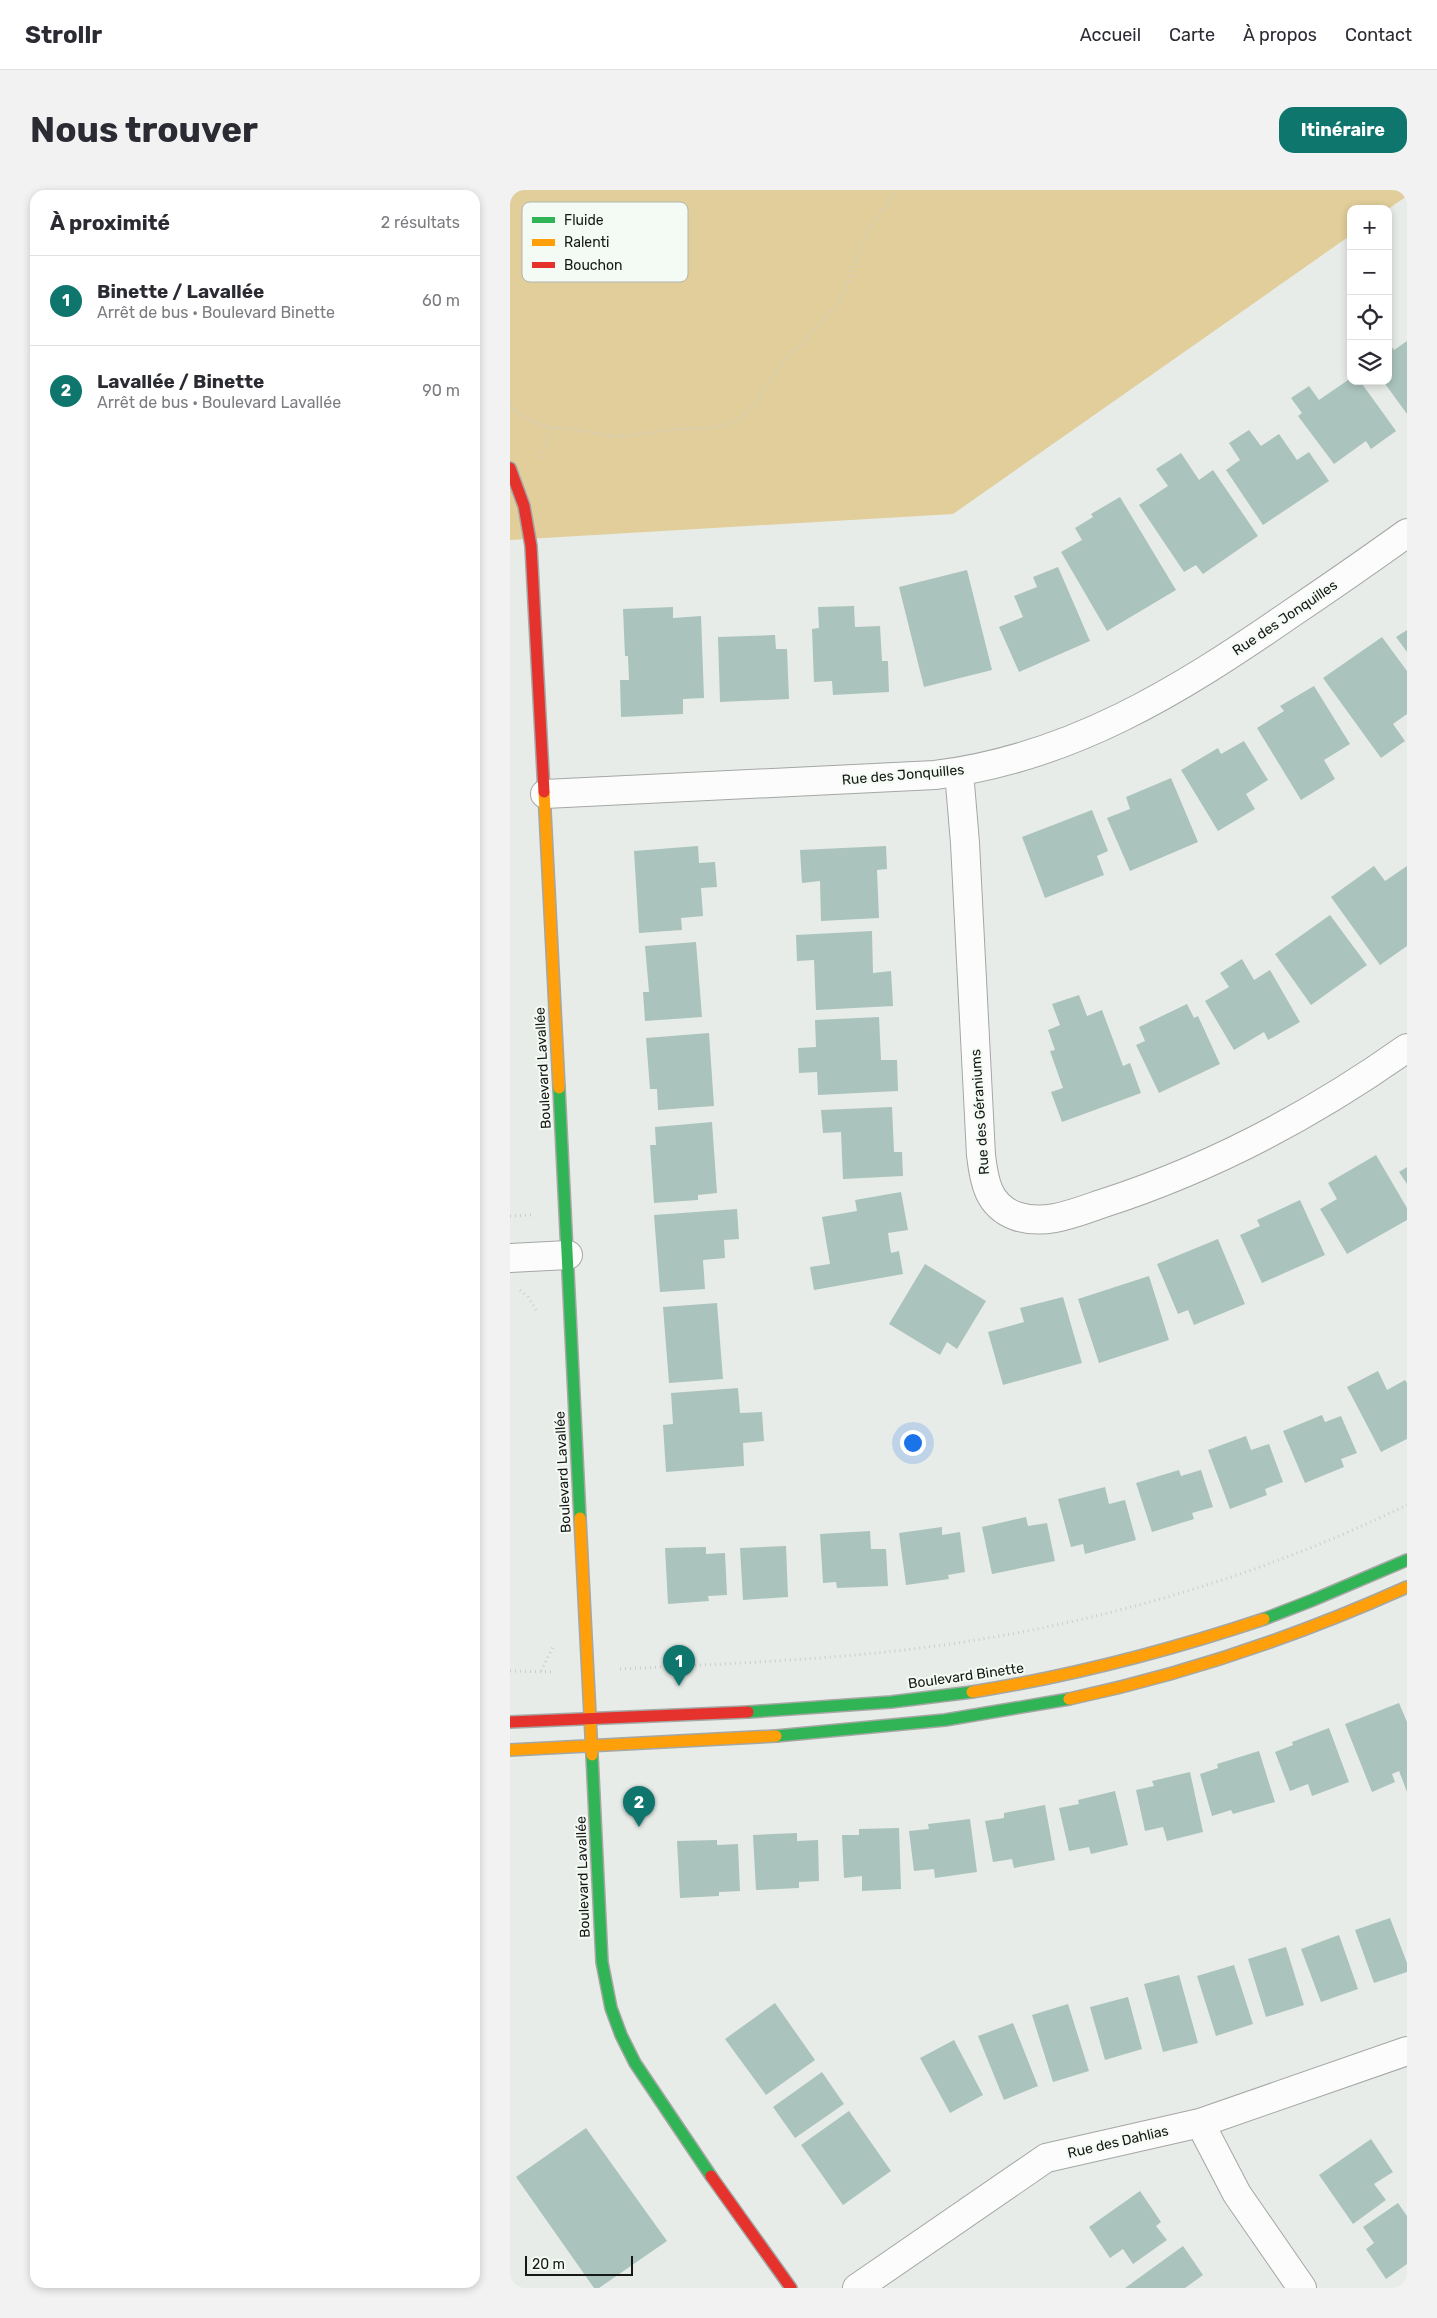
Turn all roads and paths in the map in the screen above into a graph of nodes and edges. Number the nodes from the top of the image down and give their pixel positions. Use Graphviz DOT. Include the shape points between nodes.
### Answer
graph roads {
  1 [pos="898,190"];
  2 [pos="510,405"];
  3 [pos="510,468"];
  4 [pos="1407,532"];
  5 [pos="959,772"];
  6 [pos="545,794"];
  7 [pos="1407,1048"];
  8 [pos="568,1255"];
  9 [pos="510,1258"];
  10 [pos="1407,1505"];
  11 [pos="1407,1560"];
  12 [pos="1407,1587"];
  13 [pos="639,1666"];
  14 [pos="542,1671"];
  15 [pos="510,1672"];
  16 [pos="592,1718"];
  17 [pos="510,1722"];
  18 [pos="593,1746"];
  19 [pos="510,1750"];
  20 [pos="1407,2051"];
  21 [pos="1200,2123"];
  22 [pos="791,2288"];
  23 [pos="857,2288"];
  24 [pos="1302,2288"];
  1 -- 2 [label="path" via="868,229 852,275 836,306 777,370 749,410 736,421 721,427 611,437 582,430 538,426 525,420"];
  3 -- 6 [label="street, Boulevard Lavallée" via="521,490 530,527"];
  4 -- 5 [label="street, Rue des Jonquilles" via="1233,653 1137,710 1055,746"];
  5 -- 6 [label="street, Rue des Jonquilles"];
  5 -- 7 [label="street, Rue des Géraniums" via="965,829 982,1162 989,1193 994,1202 1008,1213 1028,1219 1050,1219 1166,1180 1291,1121"];
  6 -- 8 [label="street, Boulevard Lavallée"];
  8 -- 9 [label="street"];
  8 -- 16 [label="street, Boulevard Lavallée"];
  10 -- 13 [label="path" via="1254,1569 1076,1622 899,1650"];
  11 -- 16 [label="street, Boulevard Binette" via="1218,1634 1115,1664 1015,1685 915,1699"];
  12 -- 18 [label="street" via="1303,1631 1212,1662 1039,1705 938,1721"];
  14 -- 15 [label="path"];
  16 -- 17 [label="street, Boulevard Binette"];
  16 -- 18 [label="street, Boulevard Lavallée"];
  18 -- 19 [label="street"];
  18 -- 22 [label="street, Boulevard Lavallée" via="600,1946 611,2008 621,2035 651,2088"];
  20 -- 21 [label="street, Rue des Dahlias"];
  21 -- 23 [label="street, Rue des Dahlias" via="1046,2158"];
  21 -- 24 [label="street" via="1237,2194"];
}
